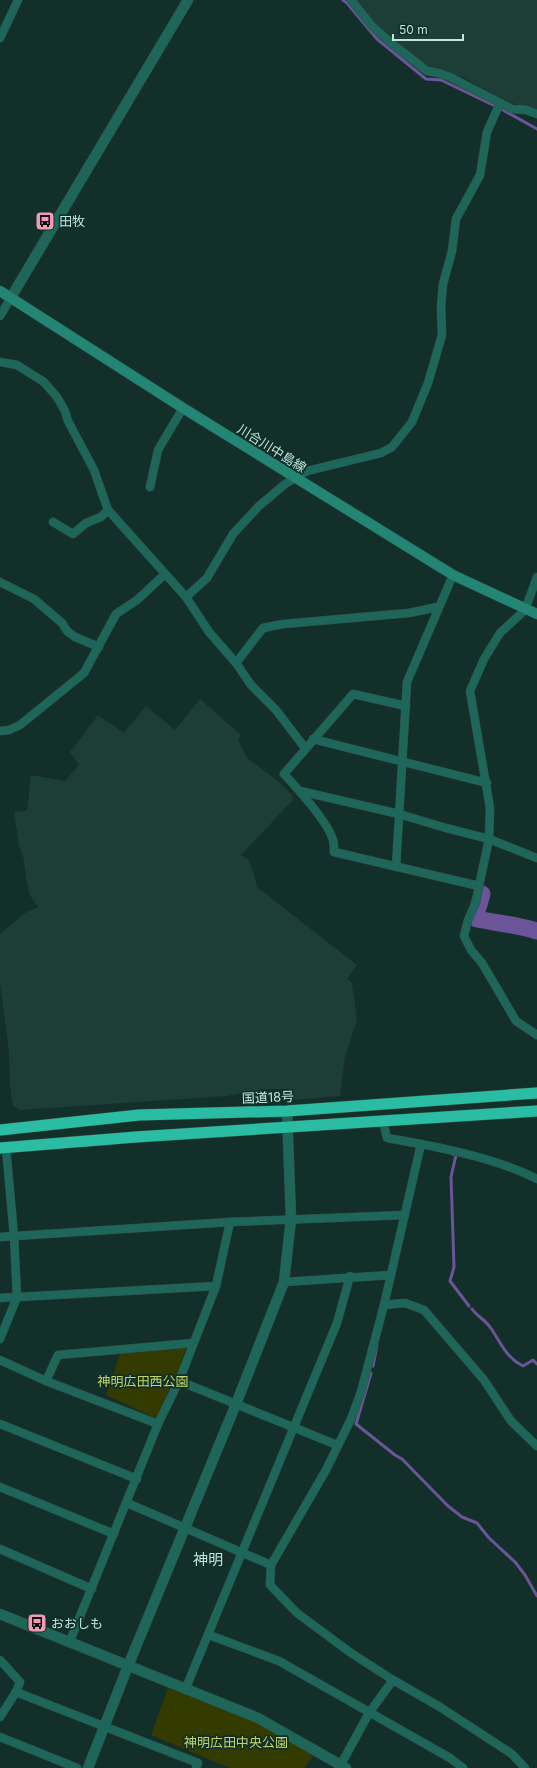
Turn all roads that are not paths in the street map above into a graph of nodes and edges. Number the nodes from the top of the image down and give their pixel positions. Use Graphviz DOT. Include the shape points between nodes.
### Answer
graph roads {
  1 [pos="18,0"];
  2 [pos="188,0"];
  3 [pos="351,0"];
  4 [pos="0,38"];
  5 [pos="500,103"];
  6 [pos="537,114"];
  7 [pos="0,291"];
  8 [pos="10,298"];
  9 [pos="0,316"];
  10 [pos="0,362"];
  11 [pos="182,408"];
  12 [pos="296,478"];
  13 [pos="150,487"];
  14 [pos="108,510"];
  15 [pos="53,522"];
  16 [pos="165,574"];
  17 [pos="453,575"];
  18 [pos="537,577"];
  19 [pos="0,582"];
  20 [pos="186,597"];
  21 [pos="438,607"];
  22 [pos="525,610"];
  23 [pos="537,614"];
  24 [pos="99,647"];
  25 [pos="236,663"];
  26 [pos="406,706"];
  27 [pos="0,731"];
  28 [pos="313,739"];
  29 [pos="305,748"];
  30 [pos="403,762"];
  31 [pos="487,783"];
  32 [pos="300,791"];
  33 [pos="399,814"];
  34 [pos="489,839"];
  35 [pos="537,858"];
  36 [pos="396,867"];
  37 [pos="479,886"];
  38 [pos="537,1035"];
  39 [pos="537,1093"];
  40 [pos="287,1111"];
  41 [pos="537,1111"];
  42 [pos="383,1121"];
  43 [pos="287,1128"];
  44 [pos="0,1130"];
  45 [pos="421,1144"];
  46 [pos="3,1148"];
  47 [pos="537,1179"];
  48 [pos="405,1215"];
  49 [pos="291,1219"];
  50 [pos="230,1222"];
  51 [pos="14,1236"];
  52 [pos="0,1237"];
  53 [pos="391,1275"];
  54 [pos="350,1276"];
  55 [pos="284,1282"];
  56 [pos="216,1286"];
  57 [pos="0,1298"];
  58 [pos="17,1298"];
  59 [pos="384,1305"];
  60 [pos="0,1339"];
  61 [pos="193,1343"];
  62 [pos="0,1360"];
  63 [pos="46,1381"];
  64 [pos="179,1381"];
  65 [pos="236,1404"];
  66 [pos="0,1424"];
  67 [pos="158,1424"];
  68 [pos="294,1428"];
  69 [pos="337,1446"];
  70 [pos="537,1446"];
  71 [pos="137,1479"];
  72 [pos="0,1487"];
  73 [pos="127,1503"];
  74 [pos="184,1528"];
  75 [pos="114,1534"];
  76 [pos="0,1549"];
  77 [pos="243,1552"];
  78 [pos="271,1565"];
  79 [pos="92,1589"];
  80 [pos="0,1614"];
  81 [pos="209,1635"];
  82 [pos="70,1641"];
  83 [pos="0,1660"];
  84 [pos="128,1666"];
  85 [pos="393,1680"];
  86 [pos="185,1690"];
  87 [pos="16,1692"];
  88 [pos="369,1713"];
  89 [pos="0,1718"];
  90 [pos="103,1726"];
  91 [pos="0,1738"];
  92 [pos="342,1767"];
  93 [pos="77,1768"];
  94 [pos="88,1768"];
  95 [pos="196,1768"];
  96 [pos="464,1768"];
  97 [pos="525,1768"];
  1 -- 4 [label="street"];
  2 -- 8 [label="street"];
  3 -- 5 [label="street" via="372,26 427,72 450,77"];
  5 -- 6 [label="street" via="512,109"];
  5 -- 12 [label="street" via="487,132 480,175 456,219 452,251 443,284 442,335 428,383 412,422 387,450 308,470"];
  7 -- 8 [label="main road, 川合川中島線"];
  8 -- 9 [label="street"];
  8 -- 11 [label="main road, 川合川中島線"];
  10 -- 14 [label="street" via="17,365 44,382 57,397 94,470"];
  11 -- 12 [label="main road, 川合川中島線"];
  11 -- 13 [label="street" via="158,450"];
  12 -- 17 [label="main road, 川合川中島線"];
  12 -- 20 [label="street" via="259,506 233,534 207,578"];
  14 -- 15 [label="street" via="73,534"];
  14 -- 16 [label="street"];
  16 -- 20 [label="street"];
  16 -- 24 [label="street" via="137,600 116,614"];
  17 -- 21 [label="street"];
  17 -- 22 [label="main road, 川合川中島線"];
  18 -- 22 [label="street"];
  19 -- 24 [label="street" via="34,599 75,637"];
  20 -- 25 [label="street" via="209,632"];
  21 -- 25 [label="street" via="409,613 263,628"];
  21 -- 26 [label="street" via="407,682"];
  22 -- 23 [label="main road, 川合川中島線"];
  22 -- 31 [label="street" via="500,633 484,659 470,691"];
  24 -- 27 [label="street" via="84,673 20,725"];
  25 -- 29 [label="street" via="251,685 276,710"];
  26 -- 28 [label="street" via="353,694"];
  26 -- 30 [label="street"];
  28 -- 29 [label="street"];
  28 -- 30 [label="street"];
  29 -- 32 [label="street" via="284,774"];
  30 -- 31 [label="street"];
  30 -- 33 [label="street"];
  31 -- 34 [label="street" via="490,808"];
  32 -- 33 [label="street"];
  32 -- 36 [label="street" via="326,824 333,840 334,852"];
  33 -- 34 [label="street"];
  33 -- 36 [label="street"];
  34 -- 35 [label="street"];
  34 -- 37 [label="street"];
  36 -- 37 [label="street"];
  37 -- 38 [label="street" via="464,936 516,1021"];
  39 -- 40 [label="highway, 国道18号"];
  40 -- 43 [label="street"];
  40 -- 44 [label="highway, 国道18号" via="139,1115"];
  41 -- 42 [label="highway"];
  42 -- 43 [label="highway"];
  42 -- 45 [label="street" via="387,1138"];
  43 -- 46 [label="highway"];
  43 -- 49 [label="street"];
  45 -- 47 [label="street" via="487,1160"];
  45 -- 48 [label="street"];
  46 -- 51 [label="street"];
  48 -- 49 [label="street"];
  48 -- 53 [label="street"];
  49 -- 50 [label="street"];
  49 -- 55 [label="street"];
  50 -- 51 [label="street"];
  50 -- 56 [label="street"];
  51 -- 52 [label="street"];
  51 -- 58 [label="street"];
  53 -- 54 [label="street"];
  53 -- 59 [label="street"];
  54 -- 55 [label="street"];
  54 -- 68 [label="street" via="337,1323"];
  55 -- 65 [label="street"];
  56 -- 58 [label="street"];
  56 -- 61 [label="street"];
  57 -- 58 [label="street"];
  58 -- 60 [label="street"];
  59 -- 69 [label="street" via="361,1392"];
  59 -- 70 [label="street" via="405,1303 424,1310 484,1380 511,1420"];
  61 -- 63 [label="street" via="58,1355"];
  61 -- 64 [label="street"];
  62 -- 63 [label="street"];
  63 -- 67 [label="street"];
  64 -- 65 [label="street"];
  64 -- 67 [label="street"];
  65 -- 68 [label="street"];
  65 -- 74 [label="street"];
  66 -- 71 [label="street"];
  67 -- 71 [label="street"];
  68 -- 69 [label="street"];
  68 -- 77 [label="street"];
  69 -- 78 [label="street" via="326,1470"];
  71 -- 73 [label="street"];
  72 -- 75 [label="street"];
  73 -- 74 [label="street"];
  73 -- 75 [label="street"];
  74 -- 77 [label="street"];
  74 -- 84 [label="street"];
  75 -- 79 [label="street"];
  76 -- 79 [label="street"];
  77 -- 78 [label="street"];
  77 -- 81 [label="street"];
  78 -- 85 [label="street" via="270,1586 297,1612"];
  79 -- 82 [label="street"];
  80 -- 82 [label="street"];
  81 -- 86 [label="street"];
  81 -- 88 [label="street" via="279,1661"];
  82 -- 84 [label="street"];
  83 -- 87 [label="street" via="20,1682"];
  84 -- 86 [label="street"];
  84 -- 90 [label="street"];
  85 -- 88 [label="street"];
  85 -- 97 [label="street" via="512,1754"];
  86 -- 92 [label="street" via="258,1718"];
  87 -- 89 [label="street"];
  87 -- 90 [label="street"];
  88 -- 92 [label="street"];
  88 -- 96 [label="street"];
  90 -- 94 [label="street"];
  90 -- 95 [label="street" via="198,1762"];
  91 -- 93 [label="street"];
}
